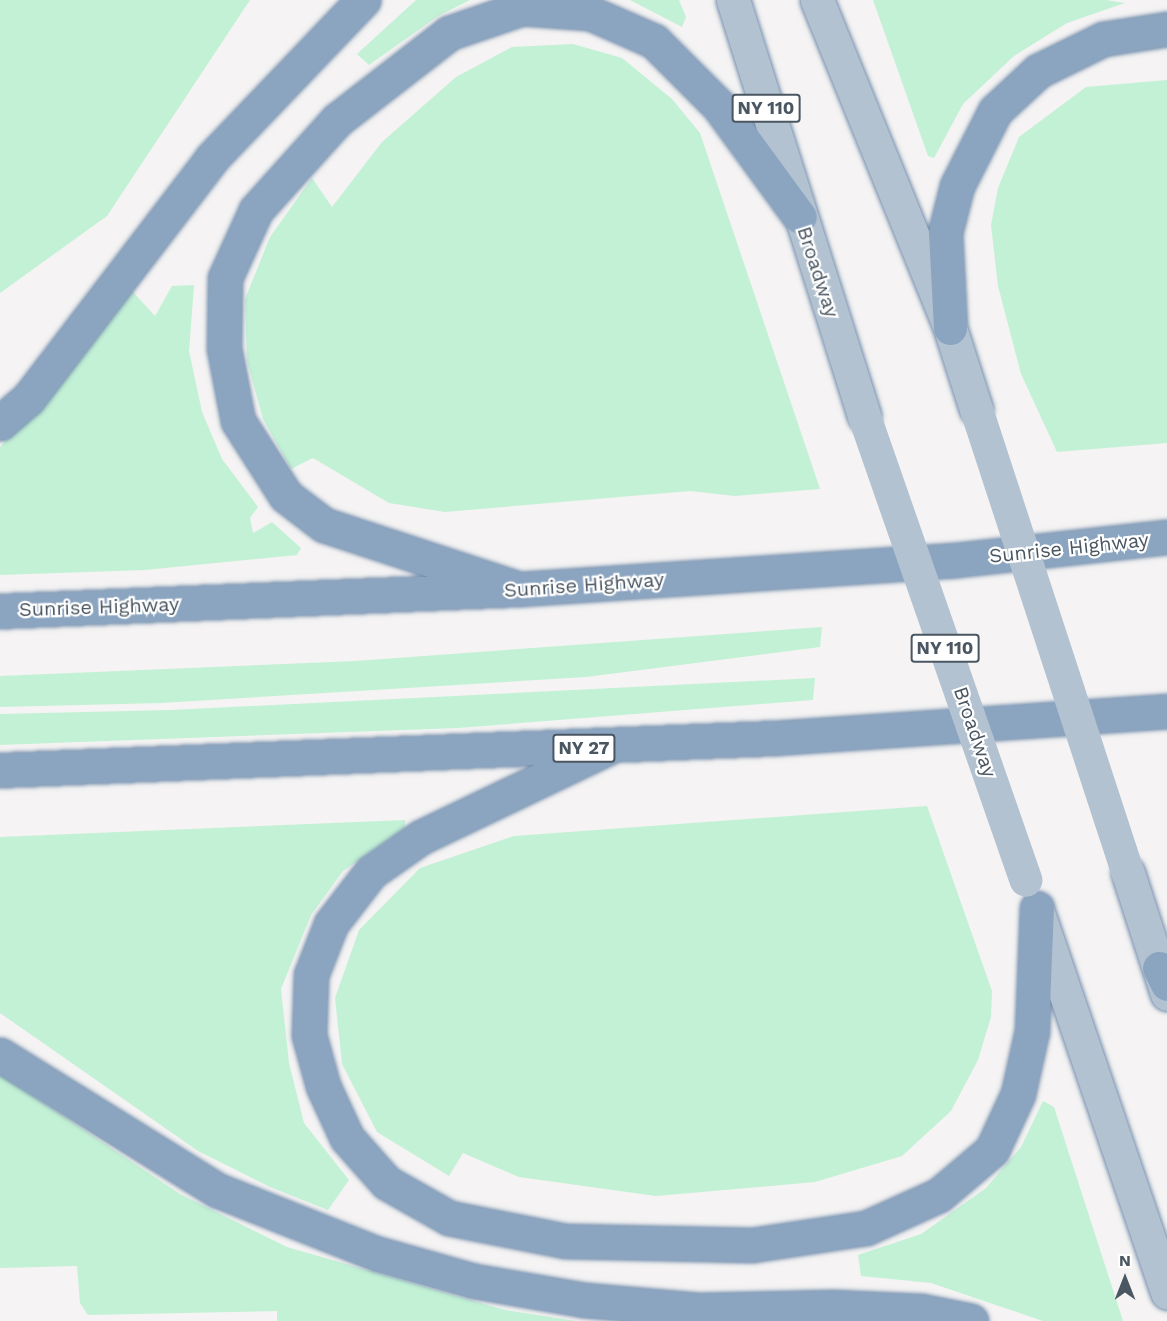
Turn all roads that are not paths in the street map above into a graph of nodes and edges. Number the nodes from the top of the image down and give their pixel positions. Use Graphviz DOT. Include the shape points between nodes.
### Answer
graph roads {
  1 [pos="363,0"];
  2 [pos="733,0"];
  3 [pos="817,0"];
  4 [pos="1167,29"];
  5 [pos="800,217"];
  6 [pos="950,328"];
  7 [pos="0,423"];
  8 [pos="1167,537"];
  9 [pos="519,590"];
  10 [pos="0,611"];
  11 [pos="1167,711"];
  12 [pos="609,747"];
  13 [pos="0,770"];
  14 [pos="1031,894"];
  15 [pos="1164,982"];
  16 [pos="0,1055"];
  17 [pos="1167,1292"];
  18 [pos="971,1321"];
  1 -- 7 [label="highway" via="212,158 28,399"];
  2 -- 5 [label="main road, Broadway / NY 110"];
  3 -- 6 [label="main road"];
  4 -- 6 [label="highway" via="1103,39 1038,71 995,111 957,186 945,233"];
  5 -- 9 [label="highway" via="719,106 654,41 590,13 522,8 449,33 337,120 256,210 225,278 224,348 238,421 286,496 324,525"];
  5 -- 14 [label="main road, Broadway / NY 110, bridge" via="864,416"];
  6 -- 15 [label="main road, bridge"];
  8 -- 9 [label="highway, Sunrise Highway" via="955,560"];
  9 -- 10 [label="highway, Sunrise Highway"];
  11 -- 12 [label="highway, NY 27"];
  12 -- 13 [label="highway, NY 27"];
  12 -- 14 [label="highway" via="421,837 370,872 331,924 311,975 309,1035 323,1086 347,1138 387,1183 449,1218 565,1241 752,1245 866,1228 939,1195 992,1150 1018,1094 1032,1031"];
  14 -- 17 [label="main road, Broadway / NY 110"];
  16 -- 18 [label="highway" via="217,1190 378,1254 464,1278 584,1300 699,1310 833,1307 921,1311"];
}
